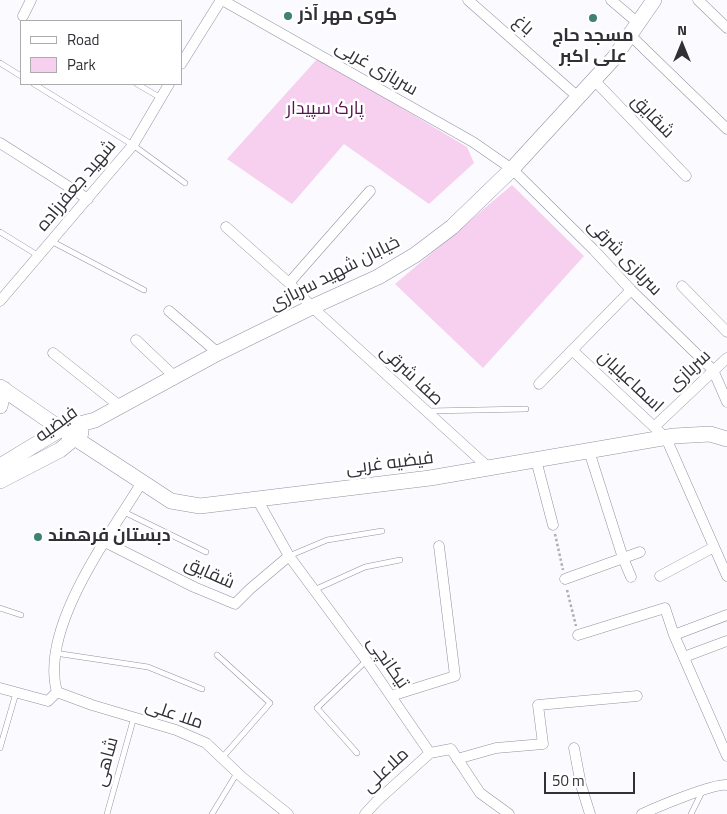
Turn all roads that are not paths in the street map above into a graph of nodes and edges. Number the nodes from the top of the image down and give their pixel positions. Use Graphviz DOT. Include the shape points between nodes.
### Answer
graph roads {
  1 [pos="32,0"];
  2 [pos="221,0"];
  3 [pos="468,0"];
  4 [pos="611,0"];
  5 [pos="654,0"];
  6 [pos="698,0"];
  7 [pos="27,19"];
  8 [pos="727,28"];
  9 [pos="634,29"];
  10 [pos="182,62"];
  11 [pos="0,63"];
  12 [pos="20,75"];
  13 [pos="594,80"];
  14 [pos="36,85"];
  15 [pos="139,85"];
  16 [pos="168,85"];
  17 [pos="578,97"];
  18 [pos="160,98"];
  19 [pos="727,129"];
  20 [pos="0,143"];
  21 [pos="132,145"];
  22 [pos="512,169"];
  23 [pos="686,176"];
  24 [pos="185,183"];
  25 [pos="370,191"];
  26 [pos="88,199"];
  27 [pos="226,227"];
  28 [pos="0,232"];
  29 [pos="51,241"];
  30 [pos="38,256"];
  31 [pos="289,283"];
  32 [pos="682,286"];
  33 [pos="144,290"];
  34 [pos="631,290"];
  35 [pos="0,301"];
  36 [pos="312,307"];
  37 [pos="169,311"];
  38 [pos="727,332"];
  39 [pos="136,340"];
  40 [pos="572,350"];
  41 [pos="52,353"];
  42 [pos="218,353"];
  43 [pos="727,358"];
  44 [pos="713,370"];
  45 [pos="175,377"];
  46 [pos="539,384"];
  47 [pos="2,388"];
  48 [pos="727,402"];
  49 [pos="0,406"];
  50 [pos="121,408"];
  51 [pos="526,409"];
  52 [pos="425,411"];
  53 [pos="95,420"];
  54 [pos="654,427"];
  55 [pos="61,429"];
  56 [pos="75,438"];
  57 [pos="666,438"];
  58 [pos="727,438"];
  59 [pos="589,451"];
  60 [pos="536,460"];
  61 [pos="0,466"];
  62 [pos="489,468"];
  63 [pos="0,481"];
  64 [pos="142,482"];
  65 [pos="257,499"];
  66 [pos="124,512"];
  67 [pos="553,525"];
  68 [pos="382,531"];
  69 [pos="106,542"];
  70 [pos="439,546"];
  71 [pos="714,547"];
  72 [pos="206,552"];
  73 [pos="640,552"];
  74 [pos="289,556"];
  75 [pos="623,558"];
  76 [pos="400,560"];
  77 [pos="660,576"];
  78 [pos="727,576"];
  79 [pos="631,577"];
  80 [pos="564,579"];
  81 [pos="314,590"];
  82 [pos="0,608"];
  83 [pos="22,615"];
  84 [pos="727,615"];
  85 [pos="578,635"];
  86 [pos="674,635"];
  87 [pos="727,641"];
  88 [pos="55,653"];
  89 [pos="217,655"];
  90 [pos="684,657"];
  91 [pos="366,660"];
  92 [pos="0,688"];
  93 [pos="202,689"];
  94 [pos="57,692"];
  95 [pos="16,693"];
  96 [pos="391,696"];
  97 [pos="637,696"];
  98 [pos="134,717"];
  99 [pos="0,748"];
  100 [pos="574,748"];
  101 [pos="357,753"];
  102 [pos="430,753"];
  103 [pos="727,756"];
  104 [pos="222,758"];
  105 [pos="458,759"];
  106 [pos="238,773"];
  107 [pos="727,785"];
  108 [pos="702,790"];
  109 [pos="107,814"];
  110 [pos="212,814"];
  111 [pos="288,814"];
  112 [pos="365,814"];
  113 [pos="509,814"];
  114 [pos="590,814"];
  115 [pos="642,814"];
  116 [pos="691,814"];
  1 -- 7 [label="street"];
  2 -- 10 [label="street"];
  2 -- 22 [label="street, سربازی غربی" via="473,142"];
  3 -- 17 [label="street, باغ"];
  4 -- 9 [label="street"];
  5 -- 9 [label="street, خیابان شهید سربازی"];
  6 -- 8 [label="street"];
  9 -- 13 [label="street, خیابان شهید سربازی"];
  9 -- 19 [label="street"];
  11 -- 12 [label="lane"];
  13 -- 17 [label="street, خیابان شهید سربازی"];
  13 -- 23 [label="street, شقایق"];
  14 -- 21 [label="lane"];
  15 -- 18 [label="lane"];
  16 -- 18 [label="street, شهید جعفرزاده"];
  17 -- 22 [label="street, خیابان شهید سربازی"];
  18 -- 21 [label="street, شهید جعفرزاده"];
  20 -- 26 [label="street"];
  21 -- 24 [label="lane"];
  21 -- 26 [label="street, شهید جعفرزاده"];
  22 -- 34 [label="street, سربازی شرقی"];
  22 -- 36 [label="street, خیابان شهید سربازی" via="452,227 415,255 378,277"];
  25 -- 31 [label="street"];
  26 -- 29 [label="street, شهید جعفرزاده"];
  27 -- 31 [label="street, صفا شرقی"];
  28 -- 30 [label="lane"];
  29 -- 30 [label="street, شهید جعفرزاده"];
  29 -- 33 [label="lane"];
  30 -- 35 [label="street, شهید جعفرزاده"];
  31 -- 36 [label="street, صفا شرقی"];
  32 -- 38 [label="street"];
  34 -- 40 [label="street"];
  34 -- 44 [label="street, سربازی شرقی"];
  36 -- 42 [label="street, خیابان شهید سربازی"];
  36 -- 52 [label="street, صفا شرقی"];
  37 -- 42 [label="street"];
  39 -- 45 [label="street"];
  40 -- 46 [label="street"];
  40 -- 54 [label="street, اسماعیلیان"];
  41 -- 50 [label="street"];
  42 -- 45 [label="street, خیابان شهید سربازی"];
  43 -- 44 [label="street, سربازی"];
  44 -- 48 [label="street"];
  44 -- 54 [label="street, سربازی"];
  45 -- 50 [label="street, خیابان شهید سربازی"];
  47 -- 49 [label="street"];
  47 -- 55 [label="street, فیضیه غربی"];
  50 -- 53 [label="street, خیابان شهید سربازی"];
  51 -- 52 [label="lane"];
  52 -- 62 [label="street, صفا شرقی"];
  53 -- 55 [label="street, فیضیه"];
  53 -- 56 [label="street, فیضیه"];
  54 -- 57 [label="street, اسماعیلیان"];
  55 -- 56 [label="street, فیضیه غربی"];
  55 -- 61 [label="street, فیضیه"];
  56 -- 63 [label="street, فیضیه" via="60,450"];
  56 -- 64 [label="street, فیضیه غربی"];
  57 -- 58 [label="street, فیضیه غربی" via="710,434"];
  57 -- 59 [label="street, فیضیه غربی"];
  57 -- 71 [label="street"];
  59 -- 60 [label="street, فیضیه غربی"];
  59 -- 75 [label="street"];
  60 -- 62 [label="street, فیضیه غربی"];
  60 -- 67 [label="street"];
  62 -- 65 [label="street, فیضیه غربی"];
  64 -- 65 [label="street, فیضیه غربی" via="170,500 200,506"];
  64 -- 66 [label="street"];
  65 -- 74 [label="street, تیکانچی"];
  66 -- 69 [label="street"];
  66 -- 72 [label="lane"];
  68 -- 74 [label="lane" via="327,540"];
  69 -- 74 [label="street, شقایق" via="194,588 235,604"];
  69 -- 88 [label="street" via="90,564 69,608"];
  70 -- 96 [label="street" via="455,676"];
  71 -- 77 [label="street"];
  71 -- 78 [label="street"];
  73 -- 75 [label="street"];
  74 -- 81 [label="street, تیکانچی"];
  75 -- 79 [label="street"];
  75 -- 80 [label="street"];
  76 -- 81 [label="lane" via="365,567"];
  81 -- 91 [label="street, تیکانچی"];
  82 -- 83 [label="lane"];
  84 -- 86 [label="street"];
  85 -- 86 [label="street" via="665,608"];
  86 -- 90 [label="street"];
  87 -- 90 [label="street"];
  88 -- 93 [label="lane" via="148,667"];
  88 -- 94 [label="street"];
  89 -- 104 [label="lane" via="270,703"];
  90 -- 103 [label="street"];
  91 -- 96 [label="street, تیکانچی"];
  91 -- 101 [label="lane" via="317,708"];
  92 -- 95 [label="street"];
  94 -- 95 [label="street" via="48,701"];
  94 -- 98 [label="street, ملا علی"];
  95 -- 99 [label="lane"];
  96 -- 102 [label="street, تیکانچی"];
  97 -- 105 [label="street" via="538,705 543,744 496,748"];
  98 -- 104 [label="street, ملا علی" via="206,743"];
  98 -- 109 [label="lane, شاهی"];
  100 -- 114 [label="street"];
  102 -- 105 [label="street" via="451,749"];
  102 -- 112 [label="street, ملاعلی"];
  104 -- 106 [label="street, ملا علی"];
  105 -- 113 [label="street" via="480,793"];
  106 -- 110 [label="lane"];
  106 -- 111 [label="street, ملا علی"];
  107 -- 108 [label="street"];
  108 -- 115 [label="street"];
  108 -- 116 [label="lane"];
}
